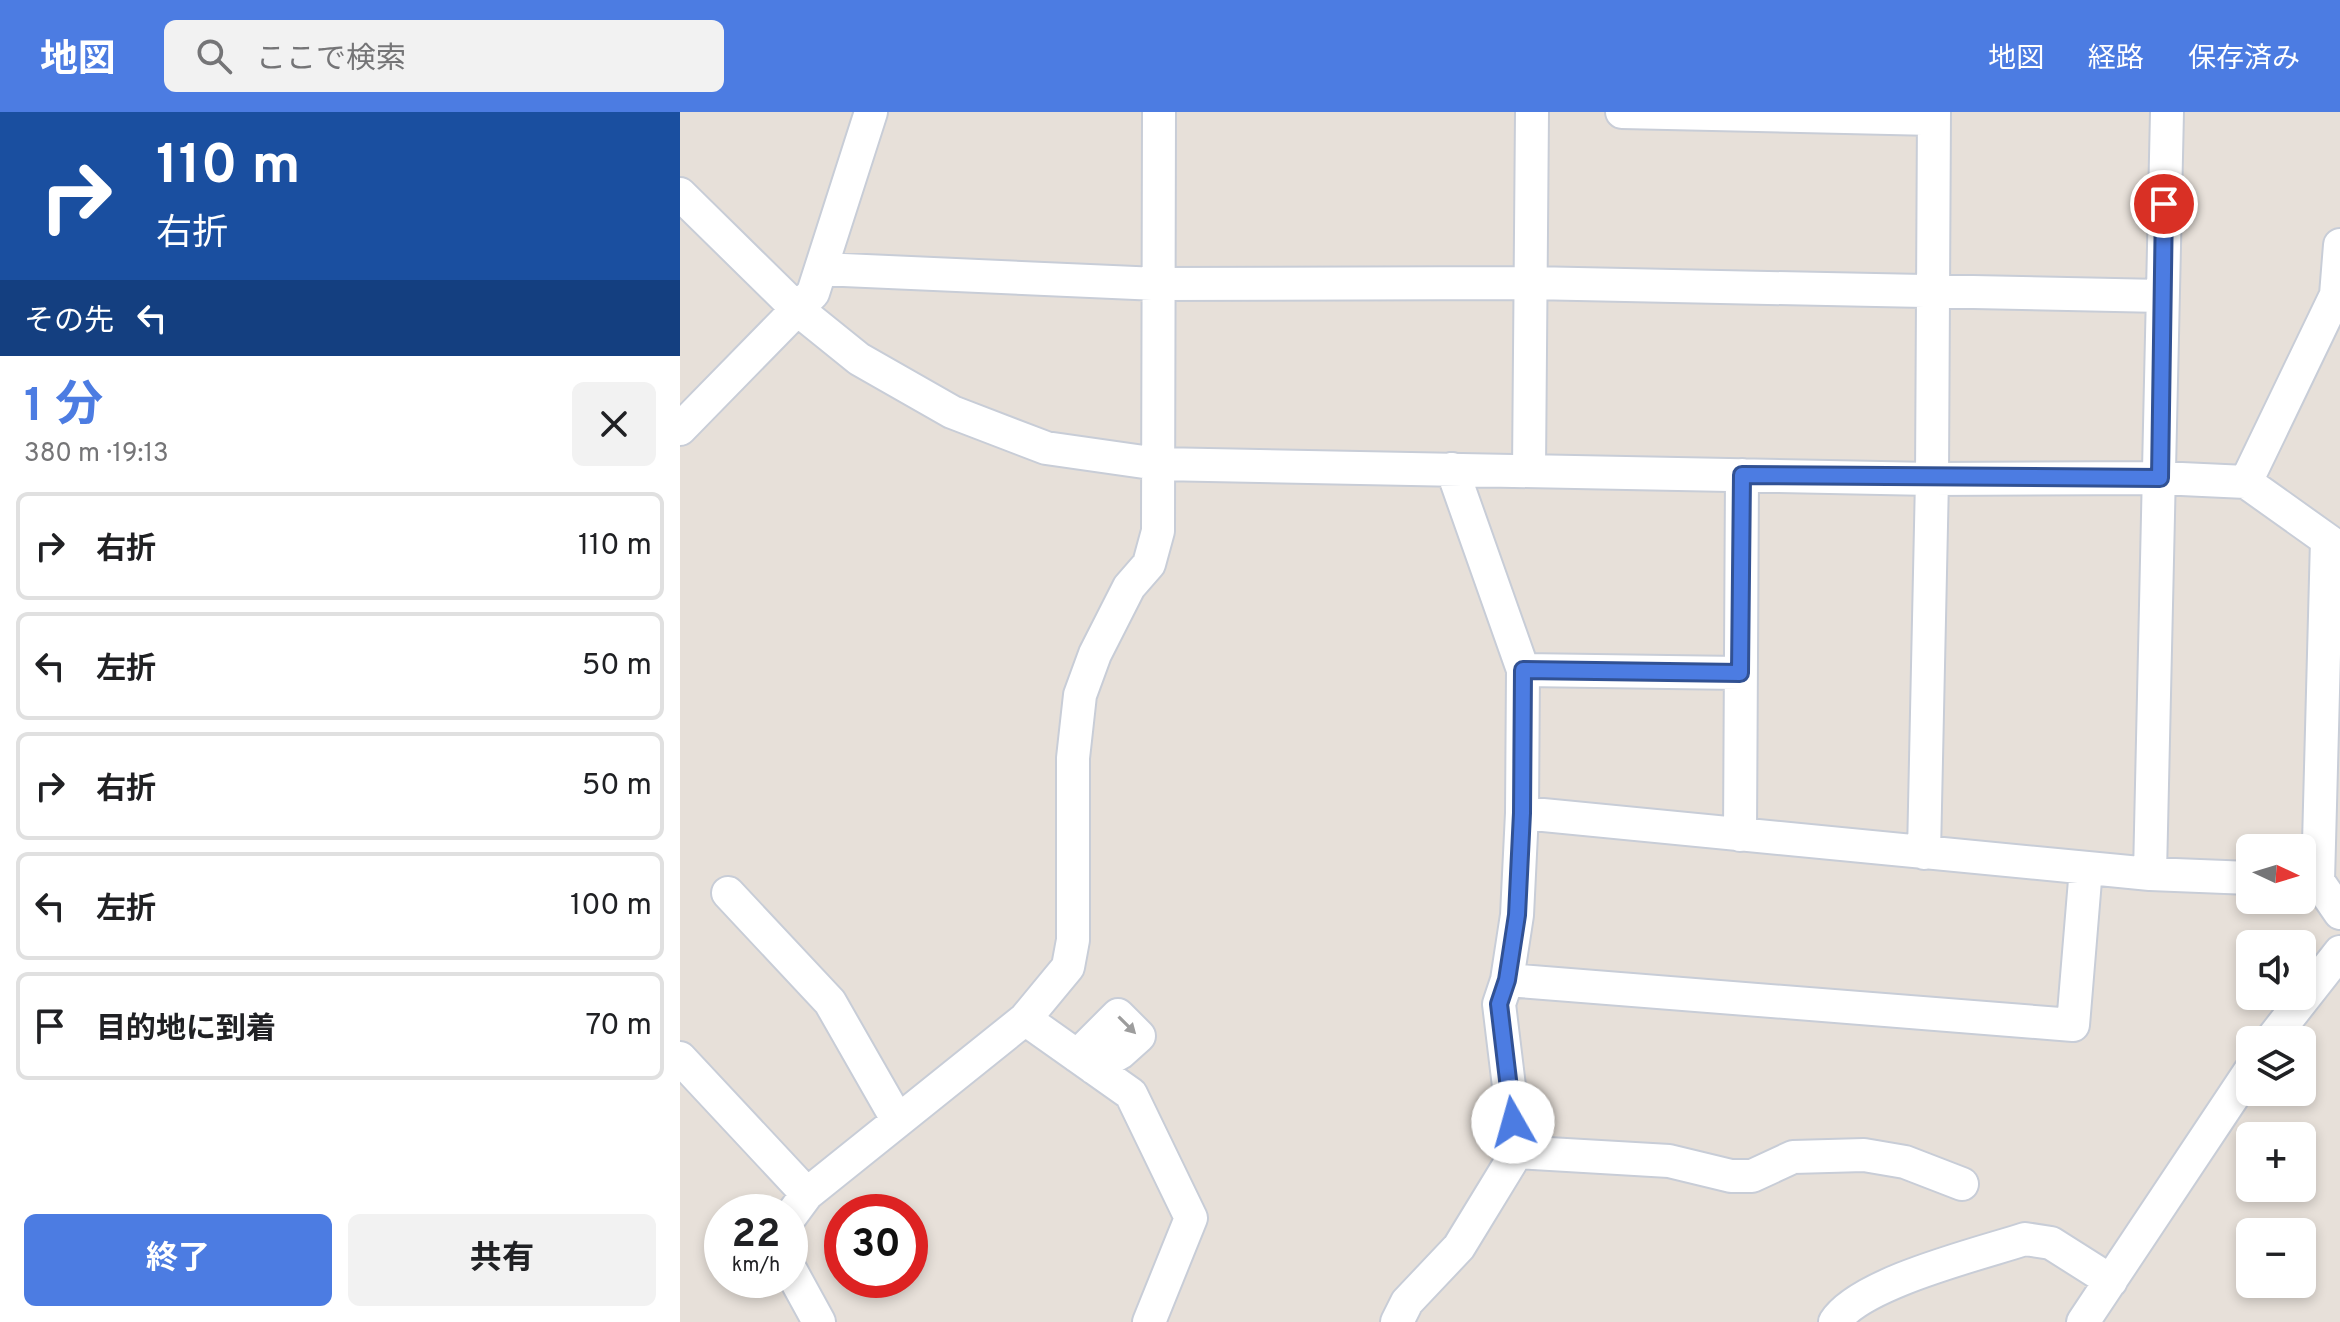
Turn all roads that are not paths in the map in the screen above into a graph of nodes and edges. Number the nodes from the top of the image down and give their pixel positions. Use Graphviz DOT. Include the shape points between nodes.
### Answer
graph roads {
  1 [pos="871,112"];
  2 [pos="1159,112"];
  3 [pos="1532,112"];
  4 [pos="1622,112"];
  5 [pos="2167,112"];
  6 [pos="1934,116"];
  7 [pos="680,194"];
  8 [pos="2340,245"];
  9 [pos="821,269"];
  10 [pos="1530,283"];
  11 [pos="1158,284"];
  12 [pos="1933,292"];
  13 [pos="2162,296"];
  14 [pos="797,309"];
  15 [pos="680,429"];
  16 [pos="1158,464"];
  17 [pos="1452,469"];
  18 [pos="1529,471"];
  19 [pos="1742,475"];
  20 [pos="2160,478"];
  21 [pos="1932,479"];
  22 [pos="2246,482"];
  23 [pos="2334,545"];
  24 [pos="1523,670"];
  25 [pos="1740,673"];
  26 [pos="1522,813"];
  27 [pos="2313,834"];
  28 [pos="1740,835"];
  29 [pos="1924,853"];
  30 [pos="2086,868"];
  31 [pos="2150,874"];
  32 [pos="2236,877"];
  33 [pos="2316,887"];
  34 [pos="728,893"];
  35 [pos="2340,913"];
  36 [pos="2340,952"];
  37 [pos="1507,980"];
  38 [pos="1025,1019"];
  39 [pos="2282,1026"];
  40 [pos="680,1058"];
  41 [pos="2236,1092"];
  42 [pos="898,1121"];
  43 [pos="1517,1152"];
  44 [pos="1962,1184"];
  45 [pos="789,1194"];
  46 [pos="808,1198"];
  47 [pos="2111,1281"];
  48 [pos="806,1298"];
  49 [pos="819,1322"];
  50 [pos="1149,1322"];
  51 [pos="1397,1322"];
  52 [pos="1835,1322"];
  53 [pos="2083,1322"];
  1 -- 9 [label="street"];
  2 -- 11 [label="street"];
  3 -- 10 [label="street"];
  4 -- 6 [label="street"];
  5 -- 13 [label="street"];
  6 -- 12 [label="street"];
  7 -- 14 [label="street"];
  8 -- 22 [label="street" via="2336,295"];
  9 -- 11 [label="street"];
  9 -- 14 [label="street" via="813,293"];
  10 -- 11 [label="street"];
  10 -- 12 [label="street"];
  10 -- 18 [label="street"];
  11 -- 16 [label="street"];
  12 -- 13 [label="street"];
  12 -- 21 [label="street"];
  13 -- 20 [label="street"];
  14 -- 15 [label="street"];
  14 -- 16 [label="street" via="859,359 952,412 1046,448"];
  16 -- 17 [label="street"];
  16 -- 38 [label="street" via="1158,531 1149,564 1129,587 1080,695 1073,758 1073,940 1068,967"];
  17 -- 18 [label="street"];
  17 -- 24 [label="street"];
  18 -- 19 [label="street"];
  19 -- 21 [label="street"];
  19 -- 25 [label="street"];
  20 -- 21 [label="street"];
  20 -- 22 [label="street"];
  20 -- 31 [label="street"];
  21 -- 29 [label="street"];
  22 -- 23 [label="street"];
  23 -- 27 [label="street"];
  24 -- 25 [label="street"];
  24 -- 26 [label="street"];
  25 -- 28 [label="street"];
  26 -- 28 [label="street"];
  26 -- 37 [label="street" via="1517,915"];
  28 -- 29 [label="street"];
  29 -- 30 [label="street"];
  30 -- 31 [label="street"];
  30 -- 37 [label="street" via="2073,1025"];
  31 -- 32 [label="street"];
  33 -- 35 [label="street"];
  34 -- 42 [label="street" via="830,1002"];
  36 -- 39 [label="street"];
  37 -- 43 [label="street" via="1499,1004"];
  38 -- 42 [label="street"];
  38 -- 50 [label="street" via="1131,1094 1191,1218"];
  40 -- 45 [label="street"];
  41 -- 47 [label="street"];
  42 -- 46 [label="street"];
  43 -- 44 [label="street" via="1669,1161 1731,1176 1752,1176 1793,1157 1864,1155 1905,1162"];
  43 -- 51 [label="street" via="1459,1247 1407,1302"];
  47 -- 52 [label="street" via="2051,1243 2025,1239 1869,1292"];
  47 -- 53 [label="street"];
  48 -- 49 [label="street"];
}
